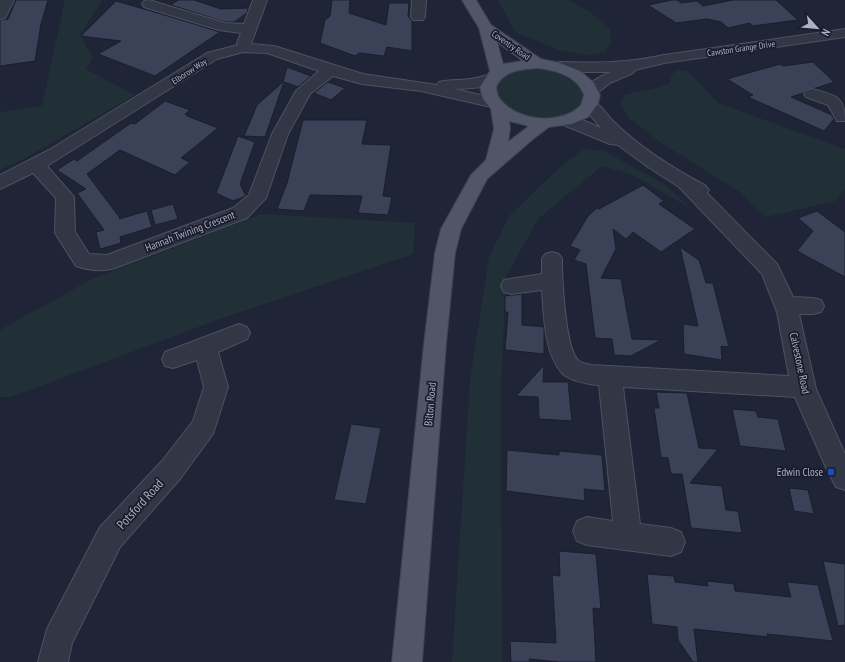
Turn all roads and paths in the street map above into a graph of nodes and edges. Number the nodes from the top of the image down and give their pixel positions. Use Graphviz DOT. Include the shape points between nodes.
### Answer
graph roads {
  1 [pos="7,0"];
  2 [pos="260,0"];
  3 [pos="419,0"];
  4 [pos="469,0"];
  5 [pos="149,4"];
  6 [pos="0,15"];
  7 [pos="418,17"];
  8 [pos="486,28"];
  9 [pos="250,29"];
  10 [pos="845,33"];
  11 [pos="243,48"];
  12 [pos="537,63"];
  13 [pos="638,66"];
  14 [pos="559,67"];
  15 [pos="330,70"];
  16 [pos="495,75"];
  17 [pos="421,86"];
  18 [pos="812,94"];
  19 [pos="590,98"];
  20 [pos="839,101"];
  21 [pos="495,106"];
  22 [pos="843,117"];
  23 [pos="567,120"];
  24 [pos="543,124"];
  25 [pos="634,148"];
  26 [pos="495,161"];
  27 [pos="36,165"];
  28 [pos="0,183"];
  29 [pos="512,286"];
  30 [pos="787,305"];
  31 [pos="812,306"];
  32 [pos="240,333"];
  33 [pos="206,348"];
  34 [pos="174,359"];
  35 [pos="610,376"];
  36 [pos="803,387"];
  37 [pos="845,478"];
  38 [pos="587,531"];
  39 [pos="628,537"];
  40 [pos="671,542"];
  41 [pos="53,662"];
  42 [pos="407,662"];
  1 -- 6 [label="street"];
  2 -- 9 [label="street"];
  3 -- 7 [label="street"];
  4 -- 8 [label="main road, Coventry Road"];
  5 -- 9 [label="street" via="224,27"];
  8 -- 12 [label="main road, Coventry Road"];
  8 -- 16 [label="main road, Coventry Road"];
  9 -- 11 [label="street"];
  10 -- 13 [label="street, Cawston Grange Drive" via="664,59"];
  11 -- 15 [label="street, Elborow Way" via="269,49"];
  11 -- 27 [label="street, Elborow Way" via="212,56"];
  12 -- 14 [label="main road"];
  12 -- 16 [label="main road" via="509,67"];
  13 -- 14 [label="street, Cawston Grange Drive"];
  13 -- 19 [label="street, Cawston Grange Drive" via="605,80"];
  14 -- 19 [label="main road" via="574,73 584,81"];
  15 -- 17 [label="street, Elborow Way" via="362,78"];
  15 -- 27 [label="street, Hannah Twining Crescent" via="304,91 280,134 257,198 240,213 108,263 83,261 65,232 65,197"];
  16 -- 17 [label="street, Elborow Way" via="477,82"];
  16 -- 21 [label="main road" via="488,85 487,93"];
  17 -- 21 [label="street, Elborow Way"];
  18 -- 20 [label="street"];
  19 -- 23 [label="main road" via="585,111"];
  19 -- 25 [label="street, Calvestone Road" via="604,124"];
  20 -- 22 [label="street"];
  21 -- 24 [label="main road" via="511,117"];
  21 -- 26 [label="main road" via="502,129"];
  23 -- 24 [label="main road"];
  23 -- 25 [label="street, Calvestone Road"];
  24 -- 26 [label="main road, Bilton Road"];
  25 -- 30 [label="street, Calvestone Road" via="686,183 770,269"];
  26 -- 42 [label="main road, Bilton Road" via="480,175 466,199 451,229 445,253"];
  27 -- 28 [label="street, Elborow Way"];
  29 -- 35 [label="street" via="552,270 561,353 570,367 590,375"];
  30 -- 31 [label="street"];
  30 -- 36 [label="street, Calvestone Road"];
  32 -- 33 [label="street"];
  33 -- 34 [label="street"];
  33 -- 41 [label="street, Potsford Road" via="216,387 204,426 171,470 110,537 58,640"];
  35 -- 36 [label="street"];
  35 -- 39 [label="street"];
  36 -- 37 [label="street, Calvestone Road" via="830,454"];
  38 -- 39 [label="street"];
  39 -- 40 [label="street"];
}
